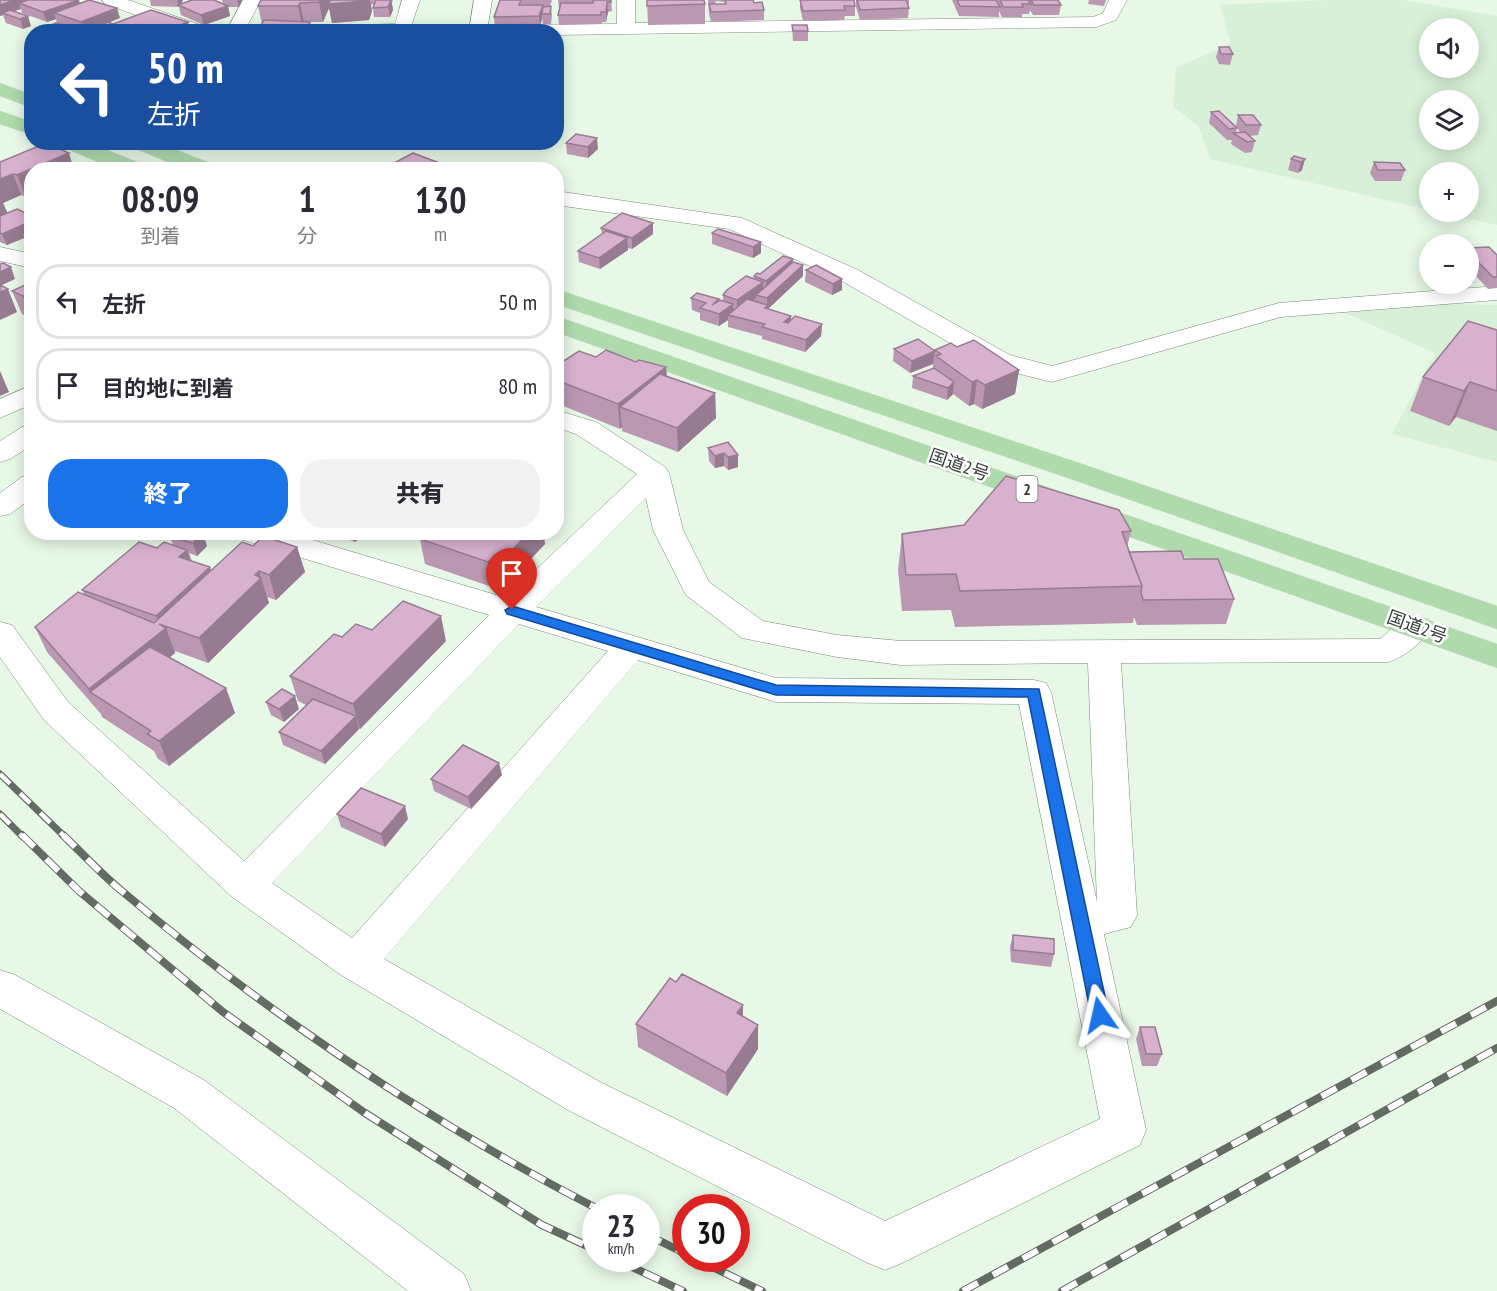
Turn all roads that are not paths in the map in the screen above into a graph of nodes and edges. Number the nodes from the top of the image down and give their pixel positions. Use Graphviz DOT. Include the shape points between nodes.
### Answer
graph roads {
  1 [pos="111,0"];
  2 [pos="252,0"];
  3 [pos="411,0"];
  4 [pos="483,0"];
  5 [pos="626,0"];
  6 [pos="1118,0"];
  7 [pos="777,9"];
  8 [pos="180,24"];
  9 [pos="239,24"];
  10 [pos="403,24"];
  11 [pos="479,24"];
  12 [pos="781,27"];
  13 [pos="626,29"];
  14 [pos="564,30"];
  15 [pos="0,89"];
  16 [pos="24,99"];
  17 [pos="0,117"];
  18 [pos="24,126"];
  19 [pos="87,150"];
  20 [pos="156,150"];
  21 [pos="117,162"];
  22 [pos="187,162"];
  23 [pos="564,199"];
  24 [pos="0,254"];
  25 [pos="24,259"];
  26 [pos="1497,292"];
  27 [pos="564,299"];
  28 [pos="564,326"];
  29 [pos="24,397"];
  30 [pos="0,410"];
  31 [pos="564,421"];
  32 [pos="24,438"];
  33 [pos="0,453"];
  34 [pos="655,473"];
  35 [pos="24,489"];
  36 [pos="0,507"];
  37 [pos="278,540"];
  38 [pos="512,610"];
  39 [pos="1497,618"];
  40 [pos="1416,627"];
  41 [pos="0,633"];
  42 [pos="631,646"];
  43 [pos="1104,651"];
  44 [pos="1497,656"];
  45 [pos="245,885"];
  46 [pos="1081,922"];
  47 [pos="355,963"];
  48 [pos="0,988"];
  49 [pos="447,1291"];
  1 -- 8 [label="street"];
  2 -- 9 [label="street"];
  3 -- 10 [label="street"];
  4 -- 11 [label="street"];
  5 -- 13 [label="street"];
  6 -- 12 [label="street" via="1110,16 1096,22 1076,15 931,16"];
  7 -- 12 [label="street"];
  12 -- 13 [label="street"];
  13 -- 14 [label="street"];
  15 -- 16 [label="highway"];
  17 -- 18 [label="highway"];
  19 -- 21 [label="highway"];
  20 -- 22 [label="highway"];
  23 -- 26 [label="street" via="734,223 849,275 1001,361 1052,374 1280,310"];
  24 -- 25 [label="street"];
  27 -- 39 [label="highway, 国道2号 / 2"];
  28 -- 40 [label="highway, 国道2号 / 2"];
  29 -- 30 [label="street"];
  31 -- 34 [label="street" via="586,428"];
  32 -- 33 [label="street"];
  34 -- 38 [label="street"];
  34 -- 43 [label="street" via="668,530 697,588 754,630 901,653"];
  35 -- 36 [label="street"];
  37 -- 38 [label="street"];
  38 -- 42 [label="street"];
  38 -- 45 [label="street"];
  40 -- 43 [label="street" via="1388,650"];
  40 -- 44 [label="highway, 国道2号 / 2"];
  41 -- 45 [label="street" via="56,711"];
  42 -- 46 [label="street" via="776,690 1034,692"];
  42 -- 47 [label="street"];
  43 -- 46 [label="street" via="1117,915"];
  45 -- 47 [label="street"];
  46 -- 47 [label="street" via="1124,1130 885,1246 584,1096"];
  48 -- 49 [label="street" via="189,1094"];
}
